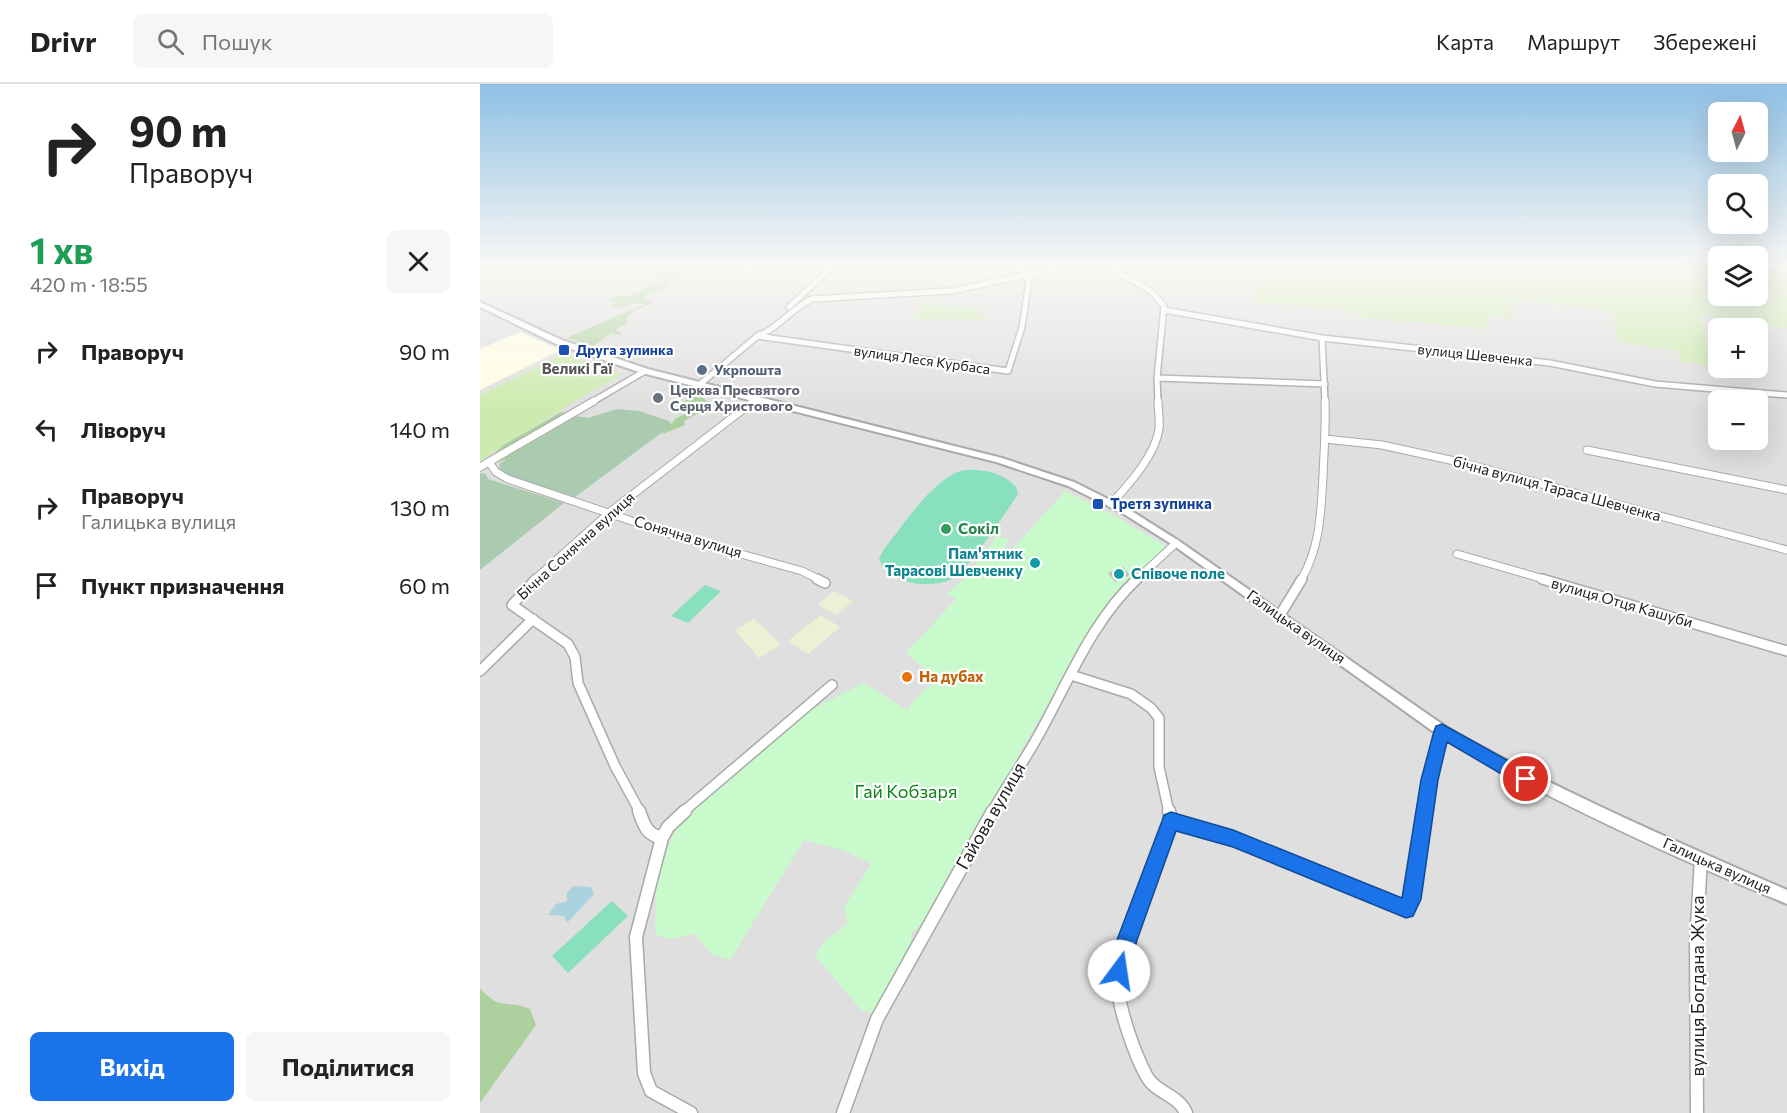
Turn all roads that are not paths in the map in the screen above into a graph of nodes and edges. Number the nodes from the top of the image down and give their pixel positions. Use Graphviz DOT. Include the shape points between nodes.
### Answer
graph roads {
  1 [pos="497,312"];
  2 [pos="783,312"];
  3 [pos="791,312"];
  4 [pos="1025,312"];
  5 [pos="1164,312"];
  6 [pos="1175,312"];
  7 [pos="757,336"];
  8 [pos="1322,339"];
  9 [pos="645,371"];
  10 [pos="1157,378"];
  11 [pos="1325,384"];
  12 [pos="699,385"];
  13 [pos="1787,395"];
  14 [pos="756,399"];
  15 [pos="1325,439"];
  16 [pos="1587,450"];
  17 [pos="489,462"];
  18 [pos="480,467"];
  19 [pos="1787,490"];
  20 [pos="1111,504"];
  21 [pos="610,512"];
  22 [pos="1176,543"];
  23 [pos="1787,550"];
  24 [pos="1457,554"];
  25 [pos="825,583"];
  26 [pos="1280,615"];
  27 [pos="533,619"];
  28 [pos="1787,651"];
  29 [pos="480,671"];
  30 [pos="1071,675"];
  31 [pos="832,685"];
  32 [pos="1442,731"];
  33 [pos="1171,821"];
  34 [pos="662,838"];
  35 [pos="1701,859"];
  36 [pos="1787,897"];
  37 [pos="691,1113"];
  38 [pos="843,1113"];
  39 [pos="1186,1113"];
  40 [pos="1697,1113"];
  1 -- 9 [label="street, Галицька вулиця" via="559,342"];
  2 -- 7 [label="street"];
  3 -- 7 [label="street" via="765,334"];
  4 -- 7 [label="street, вулиця Леся Курбаса" via="1008,371"];
  5 -- 10 [label="street"];
  6 -- 8 [label="street, вулиця Шевченка"];
  7 -- 12 [label="street"];
  8 -- 11 [label="street"];
  8 -- 13 [label="street, вулиця Шевченка" via="1550,363 1655,384"];
  9 -- 12 [label="street, Галицька вулиця"];
  9 -- 17 [label="street"];
  10 -- 11 [label="street"];
  10 -- 20 [label="street" via="1159,429 1151,450"];
  11 -- 15 [label="street"];
  12 -- 14 [label="street, Галицька вулиця"];
  14 -- 20 [label="street, Галицька вулиця" via="999,460 1061,481"];
  14 -- 21 [label="street, Бічна Сонячна вулиця"];
  15 -- 23 [label="street, бічна вулиця Тараса Шевченка" via="1382,445 1459,462"];
  15 -- 26 [label="street" via="1320,529 1315,551"];
  16 -- 19 [label="street"];
  17 -- 18 [label="street"];
  17 -- 21 [label="street, Сонячна вулиця" via="508,479"];
  20 -- 22 [label="street, Галицька вулиця"];
  21 -- 25 [label="street, Сонячна вулиця" via="676,536 802,571"];
  21 -- 27 [label="street, Бічна Сонячна вулиця" via="512,605"];
  22 -- 26 [label="street, Галицька вулиця"];
  22 -- 30 [label="street, Гайова вулиця" via="1122,593"];
  24 -- 28 [label="street, вулиця Отця Кашуби"];
  26 -- 32 [label="street, Галицька вулиця"];
  27 -- 29 [label="street"];
  27 -- 34 [label="street, Бічна Сонячна вулиця" via="568,644 585,701 646,830"];
  30 -- 33 [label="street" via="1126,692 1154,710 1159,718 1159,767"];
  30 -- 38 [label="street, Гайова вулиця" via="877,1019"];
  31 -- 34 [label="street" via="705,792 668,827"];
  32 -- 33 [label="street" via="1428,790 1412,899 1406,909 1233,839"];
  32 -- 35 [label="street, Галицька вулиця" via="1526,779"];
  33 -- 39 [label="street" via="1127,940 1118,990 1148,1078 1182,1103"];
  34 -- 37 [label="street" via="636,937 644,1073 651,1091"];
  35 -- 36 [label="street, Галицька вулиця"];
  35 -- 40 [label="street, вулиця Богдана Жука" via="1696,943"];
}
